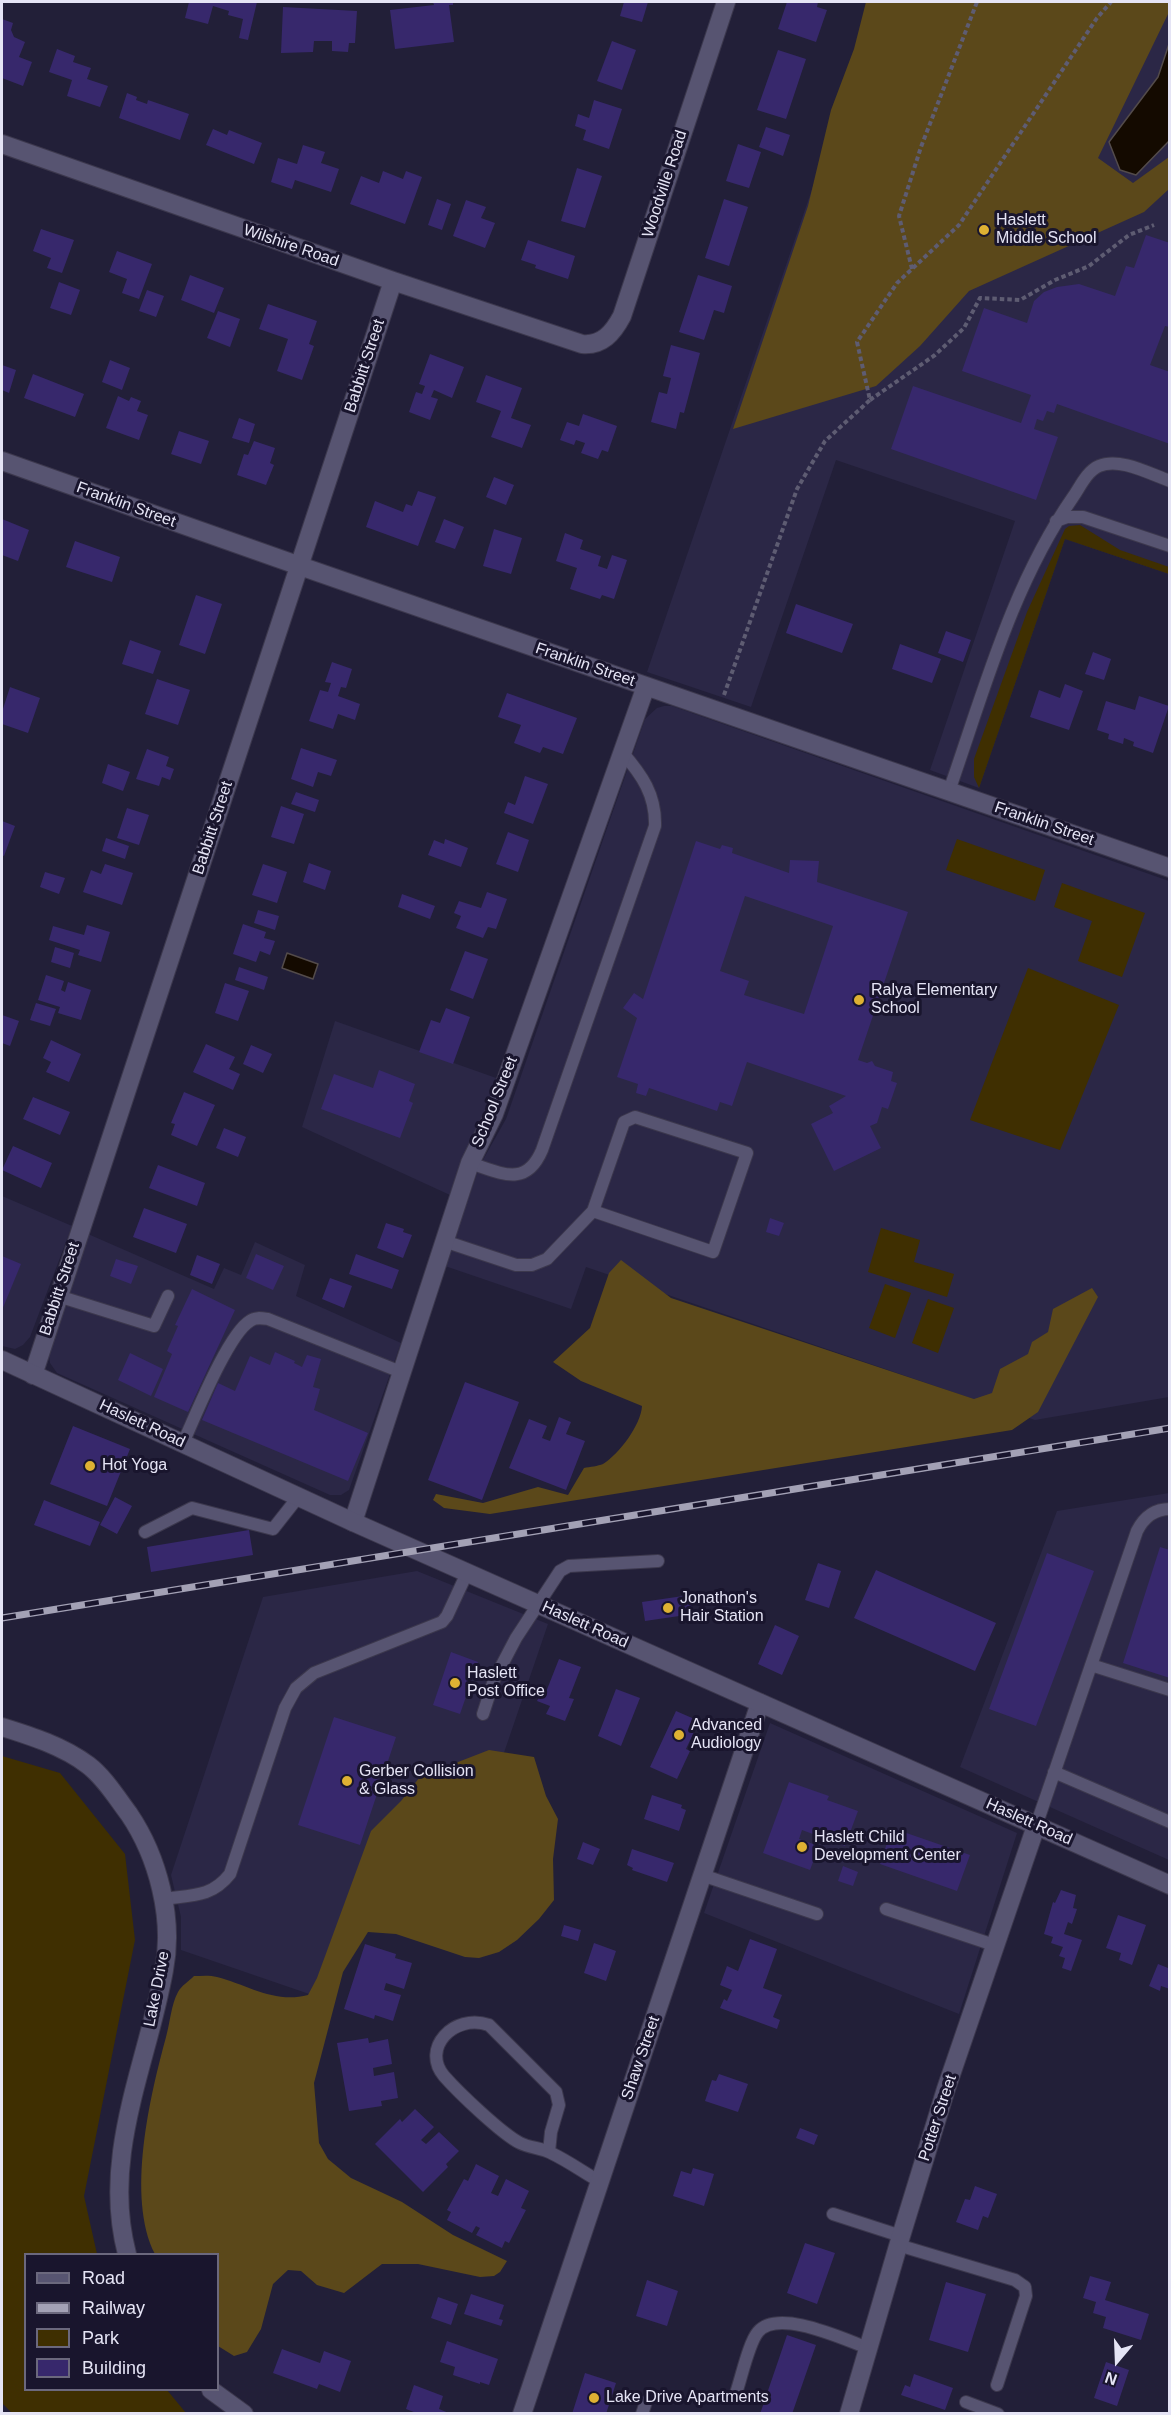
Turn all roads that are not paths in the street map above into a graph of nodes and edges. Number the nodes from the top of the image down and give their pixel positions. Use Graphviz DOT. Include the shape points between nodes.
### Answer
graph roads {
  1 [pos="726,2"];
  2 [pos="2,144"];
  3 [pos="393,281"];
  4 [pos="582,344"];
  5 [pos="2,460"];
  6 [pos="1170,481"];
  7 [pos="1056,521"];
  8 [pos="1170,546"];
  9 [pos="300,566"];
  10 [pos="645,686"];
  11 [pos="622,752"];
  12 [pos="949,791"];
  13 [pos="1170,868"];
  14 [pos="470,1162"];
  15 [pos="593,1210"];
  16 [pos="444,1241"];
  17 [pos="58,1296"];
  18 [pos="168,1296"];
  19 [pos="2,1360"];
  20 [pos="401,1372"];
  21 [pos="33,1374"];
  22 [pos="183,1443"];
  23 [pos="299,1496"];
  24 [pos="1170,1509"];
  25 [pos="353,1522"];
  26 [pos="145,1532"];
  27 [pos="658,1561"];
  28 [pos="467,1573"];
  29 [pos="538,1604"];
  30 [pos="1091,1665"];
  31 [pos="1170,1690"];
  32 [pos="760,1703"];
  33 [pos="483,1714"];
  34 [pos="2,1727"];
  35 [pos="1054,1772"];
  36 [pos="1170,1822"];
  37 [pos="1036,1826"];
  38 [pos="702,1875"];
  39 [pos="1170,1885"];
  40 [pos="163,1899"];
  41 [pos="886,1909"];
  42 [pos="816,1914"];
  43 [pos="994,1945"];
  44 [pos="549,2152"];
  45 [pos="599,2181"];
  46 [pos="833,2214"];
  47 [pos="899,2240"];
  48 [pos="127,2253"];
  49 [pos="868,2348"];
  50 [pos="997,2385"];
  51 [pos="212,2391"];
  52 [pos="736,2393"];
  53 [pos="966,2402"];
  54 [pos="244,2414"];
  55 [pos="522,2414"];
  56 [pos="849,2414"];
  57 [pos="998,2414"];
  1 -- 4 [label="street, Woodville Road" via="622,316 606,338 593,345"];
  2 -- 3 [label="street, Wilshire Road"];
  3 -- 4 [label="street, Wilshire Road"];
  3 -- 9 [label="street, Babbitt Street"];
  5 -- 9 [label="street, Franklin Street"];
  6 -- 7 [label="lane" via="1123,465 1099,466 1085,479"];
  7 -- 8 [label="lane" via="1083,517"];
  7 -- 12 [label="lane" via="1010,614"];
  9 -- 10 [label="street, Franklin Street"];
  9 -- 17 [label="street, Babbitt Street"];
  10 -- 11 [label="street, School Street"];
  10 -- 12 [label="street, Franklin Street"];
  11 -- 14 [label="street, School Street" via="494,1114"];
  11 -- 14 [label="lane" via="649,789 655,826 542,1150 536,1164 514,1175"];
  12 -- 13 [label="street, Franklin Street"];
  14 -- 16 [label="street, School Street"];
  15 -- 15 [label="lane" via="713,1252 747,1153 642,1117 628,1119"];
  15 -- 16 [label="lane" via="553,1253 532,1265 516,1265"];
  16 -- 20 [label="street, School Street"];
  17 -- 18 [label="lane" via="154,1326"];
  17 -- 21 [label="street, Babbitt Street"];
  19 -- 21 [label="street, Haslett Road"];
  20 -- 22 [label="lane" via="268,1318 254,1319 243,1326 218,1367"];
  20 -- 25 [label="street, School Street"];
  21 -- 22 [label="street, Haslett Road"];
  22 -- 23 [label="street, Haslett Road"];
  23 -- 25 [label="street, Haslett Road"];
  23 -- 26 [label="lane" via="273,1529 192,1508"];
  24 -- 30 [label="lane" via="1153,1513 1140,1525"];
  25 -- 28 [label="street, Haslett Road"];
  27 -- 29 [label="lane" via="569,1566 558,1574"];
  28 -- 29 [label="street, Haslett Road"];
  28 -- 40 [label="lane" via="442,1622 314,1673 296,1688 285,1708 230,1874 208,1893"];
  29 -- 32 [label="street, Haslett Road"];
  29 -- 33 [label="lane" via="494,1680"];
  30 -- 31 [label="lane"];
  30 -- 35 [label="lane"];
  32 -- 37 [label="street, Haslett Road"];
  32 -- 38 [label="street, Shaw Street"];
  34 -- 40 [label="street, Lake Drive" via="57,1747 89,1766 135,1824 150,1853"];
  35 -- 36 [label="lane"];
  35 -- 37 [label="lane"];
  37 -- 39 [label="street, Haslett Road"];
  37 -- 43 [label="street, Potter Street"];
  38 -- 42 [label="lane"];
  38 -- 45 [label="street, Shaw Street"];
  40 -- 48 [label="street, Lake Drive" via="165,1969 120,2153 119,2211"];
  41 -- 43 [label="lane"];
  43 -- 47 [label="street, Potter Street"];
  44 -- 44 [label="lane" via="512,2138 443,2074 439,2047 454,2026 471,2021 489,2025 552,2086 559,2105"];
  44 -- 45 [label="lane"];
  45 -- 55 [label="street, Shaw Street"];
  46 -- 47 [label="lane"];
  47 -- 49 [label="street, Potter Street"];
  47 -- 50 [label="lane" via="1019,2281 1025,2287 1026,2296"];
  49 -- 52 [label="lane" via="790,2323 765,2326 755,2335"];
  49 -- 56 [label="street, Potter Street"];
  51 -- 54 [label="street"];
  53 -- 57 [label="lane"];
}
